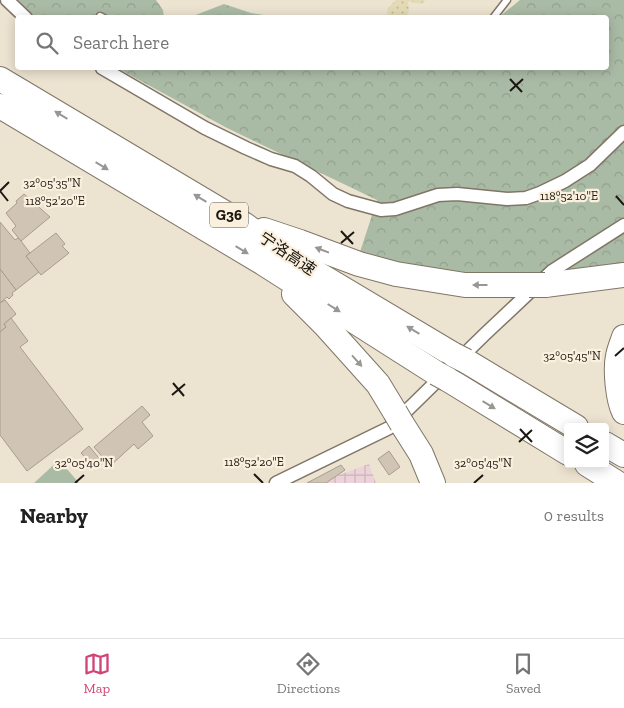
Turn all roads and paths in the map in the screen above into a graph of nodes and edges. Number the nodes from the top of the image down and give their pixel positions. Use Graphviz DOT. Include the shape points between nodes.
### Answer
graph roads {
  1 [pos="7,0"];
  2 [pos="508,0"];
  3 [pos="23,15"];
  4 [pos="496,15"];
  5 [pos="105,70"];
  6 [pos="0,79"];
  7 [pos="0,106"];
  8 [pos="624,132"];
  9 [pos="245,224"];
  10 [pos="624,225"];
  11 [pos="263,263"];
  12 [pos="624,275"];
  13 [pos="624,337"];
  14 [pos="624,412"];
  15 [pos="569,423"];
  16 [pos="609,447"];
  17 [pos="564,451"];
  18 [pos="624,456"];
  19 [pos="593,468"];
  20 [pos="276,483"];
  21 [pos="433,483"];
  22 [pos="617,483"];
  1 -- 3 [label="street"];
  2 -- 4 [label="lane"];
  5 -- 8 [label="street" via="205,128 271,159 295,166 333,194 381,210 395,209 438,195 526,198 565,181 590,165"];
  9 -- 6 [label="highway, 宁洛高速 / G36, one-way"];
  7 -- 11 [label="highway, 宁洛高速 / G36, one-way"];
  12 -- 9 [label="highway, one-way" via="537,285 465,285 396,274 359,264"];
  15 -- 9 [label="highway, 宁洛高速 / G36, one-way" via="293,259"];
  10 -- 20 [label="street" via="552,271 389,428"];
  11 -- 17 [label="highway, 宁洛高速 / G36, one-way"];
  11 -- 21 [label="highway, one-way" via="378,384 421,454"];
  13 -- 14 [label="highway" via="617,356 617,376"];
  16 -- 18 [label="highway"];
  19 -- 22 [label="highway"];
}
